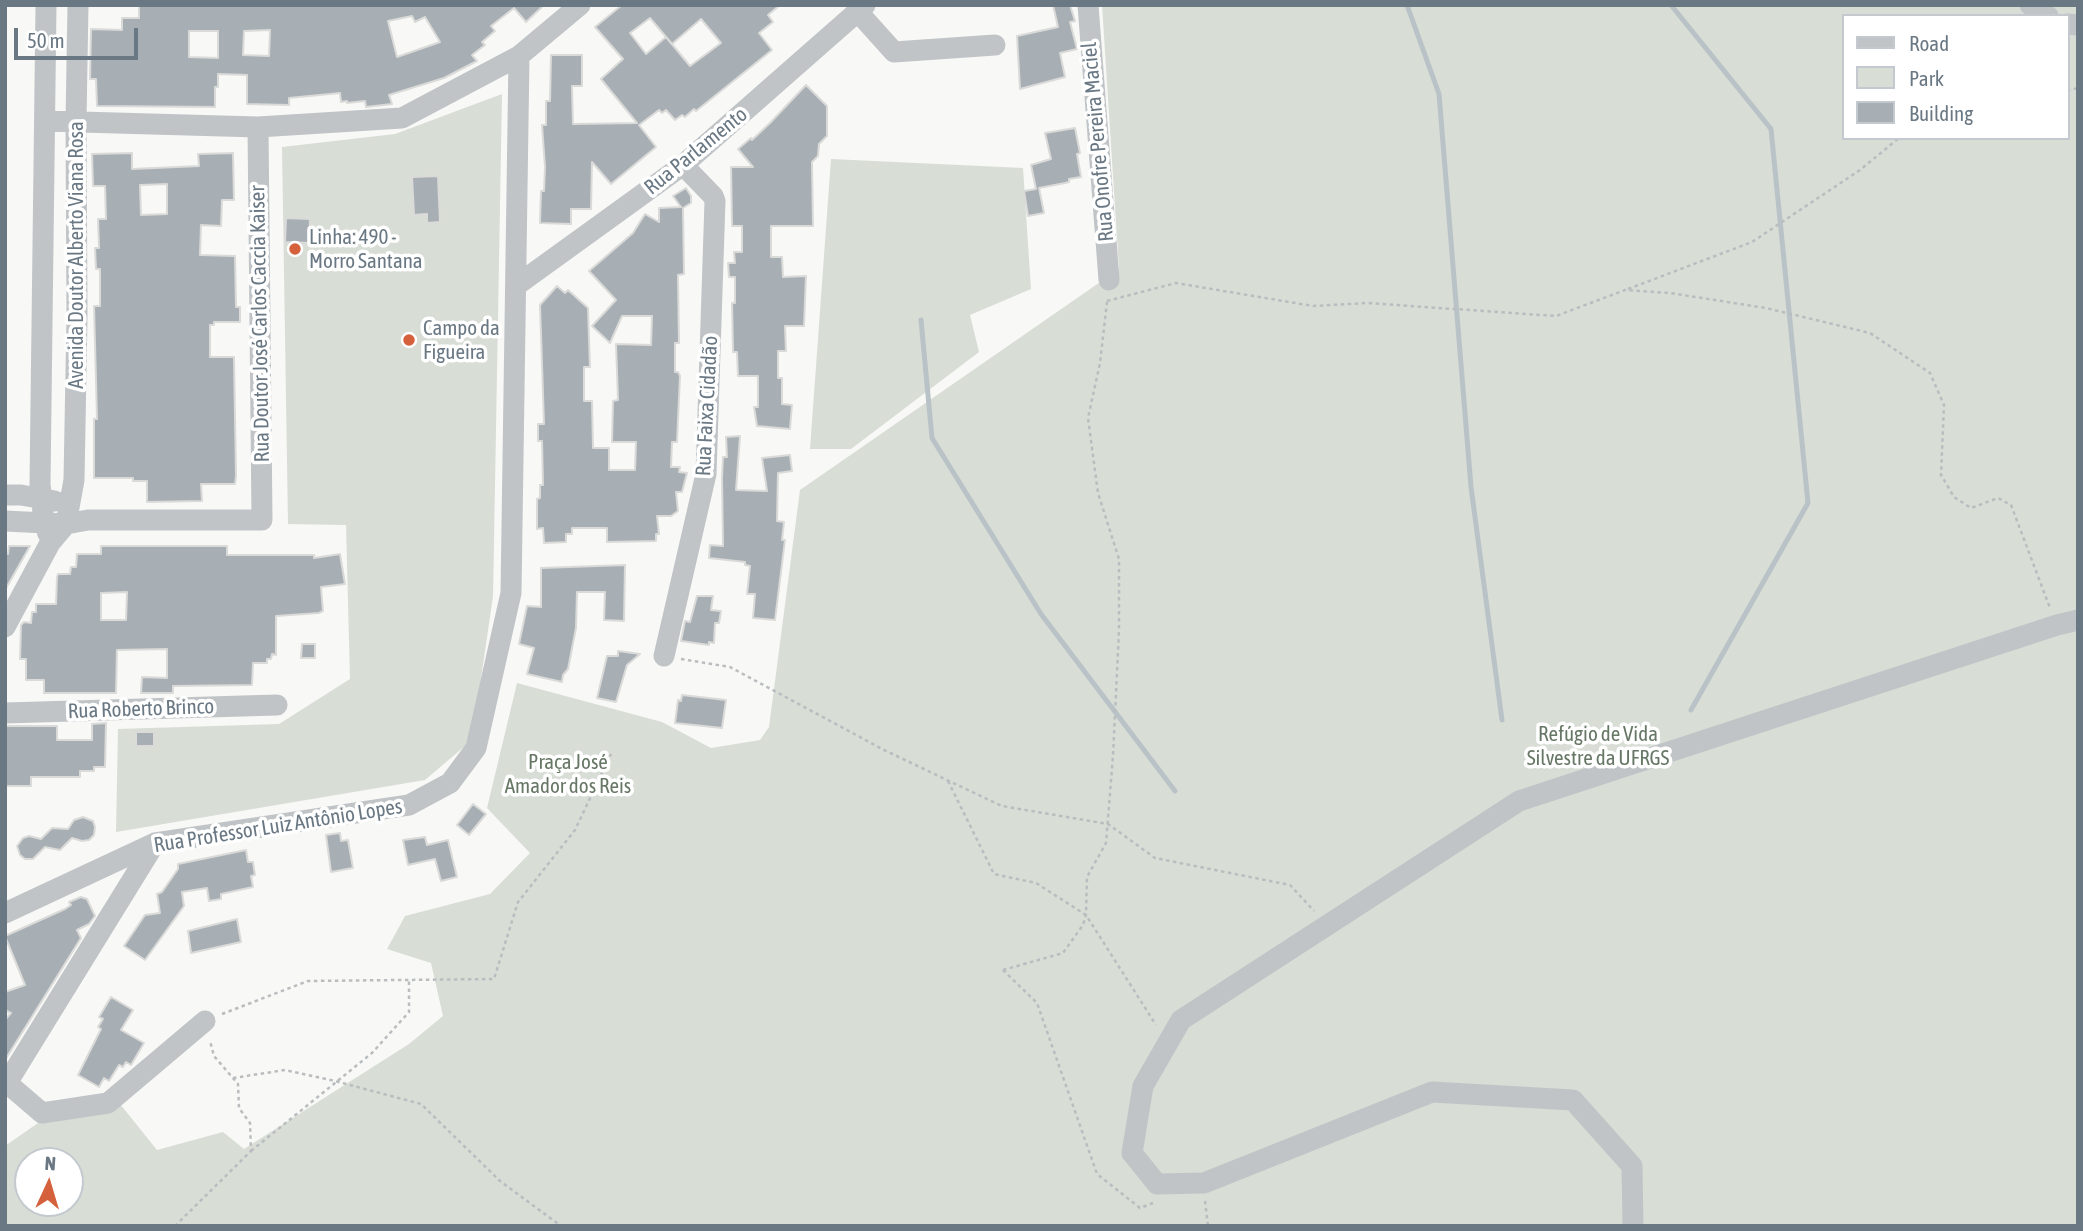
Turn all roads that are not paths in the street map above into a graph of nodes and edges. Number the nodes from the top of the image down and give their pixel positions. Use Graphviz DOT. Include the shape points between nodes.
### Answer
graph roads {
  1 [pos="47,5"];
  2 [pos="78,5"];
  3 [pos="580,5"];
  4 [pos="1088,5"];
  5 [pos="862,8"];
  6 [pos="995,45"];
  7 [pos="519,56"];
  8 [pos="45,121"];
  9 [pos="76,121"];
  10 [pos="258,127"];
  11 [pos="682,165"];
  12 [pos="1109,280"];
  13 [pos="517,285"];
  14 [pos="77,317"];
  15 [pos="43,319"];
  16 [pos="5,495"];
  17 [pos="42,498"];
  18 [pos="68,514"];
  19 [pos="5,521"];
  20 [pos="44,522"];
  21 [pos="50,543"];
  22 [pos="2078,620"];
  23 [pos="5,626"];
  24 [pos="664,656"];
  25 [pos="277,705"];
  26 [pos="5,713"];
  27 [pos="155,843"];
  28 [pos="5,913"];
  29 [pos="205,1021"];
  30 [pos="7,1083"];
  31 [pos="1633,1226"];
  1 -- 8 [label="street, Avenida Doutor Alberto Viana Rosa"];
  2 -- 9 [label="street, Avenida Doutor Alberto Viana Rosa"];
  3 -- 7 [label="street"];
  4 -- 12 [label="street, Rua Onofre Pereira Maciel"];
  5 -- 6 [label="street" via="894,52"];
  5 -- 11 [label="street, Rua Parlamento"];
  7 -- 10 [label="street" via="402,118"];
  7 -- 13 [label="street, Rua Professor Luiz Antônio Lopes"];
  8 -- 9 [label="street"];
  8 -- 15 [label="street, Avenida Doutor Alberto Viana Rosa"];
  9 -- 10 [label="street"];
  9 -- 14 [label="street, Avenida Doutor Alberto Viana Rosa"];
  10 -- 18 [label="street, Rua Doutor José Carlos Caccia Kaiser" via="262,520 88,520"];
  11 -- 13 [label="street, Rua Parlamento"];
  11 -- 24 [label="street, Rua Faixa Cidadão" via="715,201 707,460"];
  13 -- 27 [label="street, Rua Professor Luiz Antônio Lopes" via="512,593 475,748 450,783 409,805"];
  14 -- 15 [label="street"];
  14 -- 18 [label="street, Avenida Doutor Alberto Viana Rosa" via="74,480"];
  15 -- 17 [label="street, Avenida Doutor Alberto Viana Rosa"];
  16 -- 17 [label="street"];
  17 -- 18 [label="street"];
  17 -- 20 [label="street, Avenida Doutor Alberto Viana Rosa"];
  18 -- 20 [label="street"];
  18 -- 21 [label="street"];
  19 -- 20 [label="street"];
  20 -- 21 [label="street, Avenida Doutor Alberto Viana Rosa"];
  21 -- 23 [label="street"];
  22 -- 31 [label="street" via="1519,801 1181,1020 1143,1086 1132,1153 1157,1184 1203,1183 1432,1092 1573,1100 1632,1166"];
  25 -- 26 [label="street, Rua Roberto Brinco"];
  27 -- 28 [label="street, Rua Professor Luiz Antônio Lopes"];
  27 -- 30 [label="street"];
  29 -- 30 [label="street" via="108,1103 42,1113"];
}
